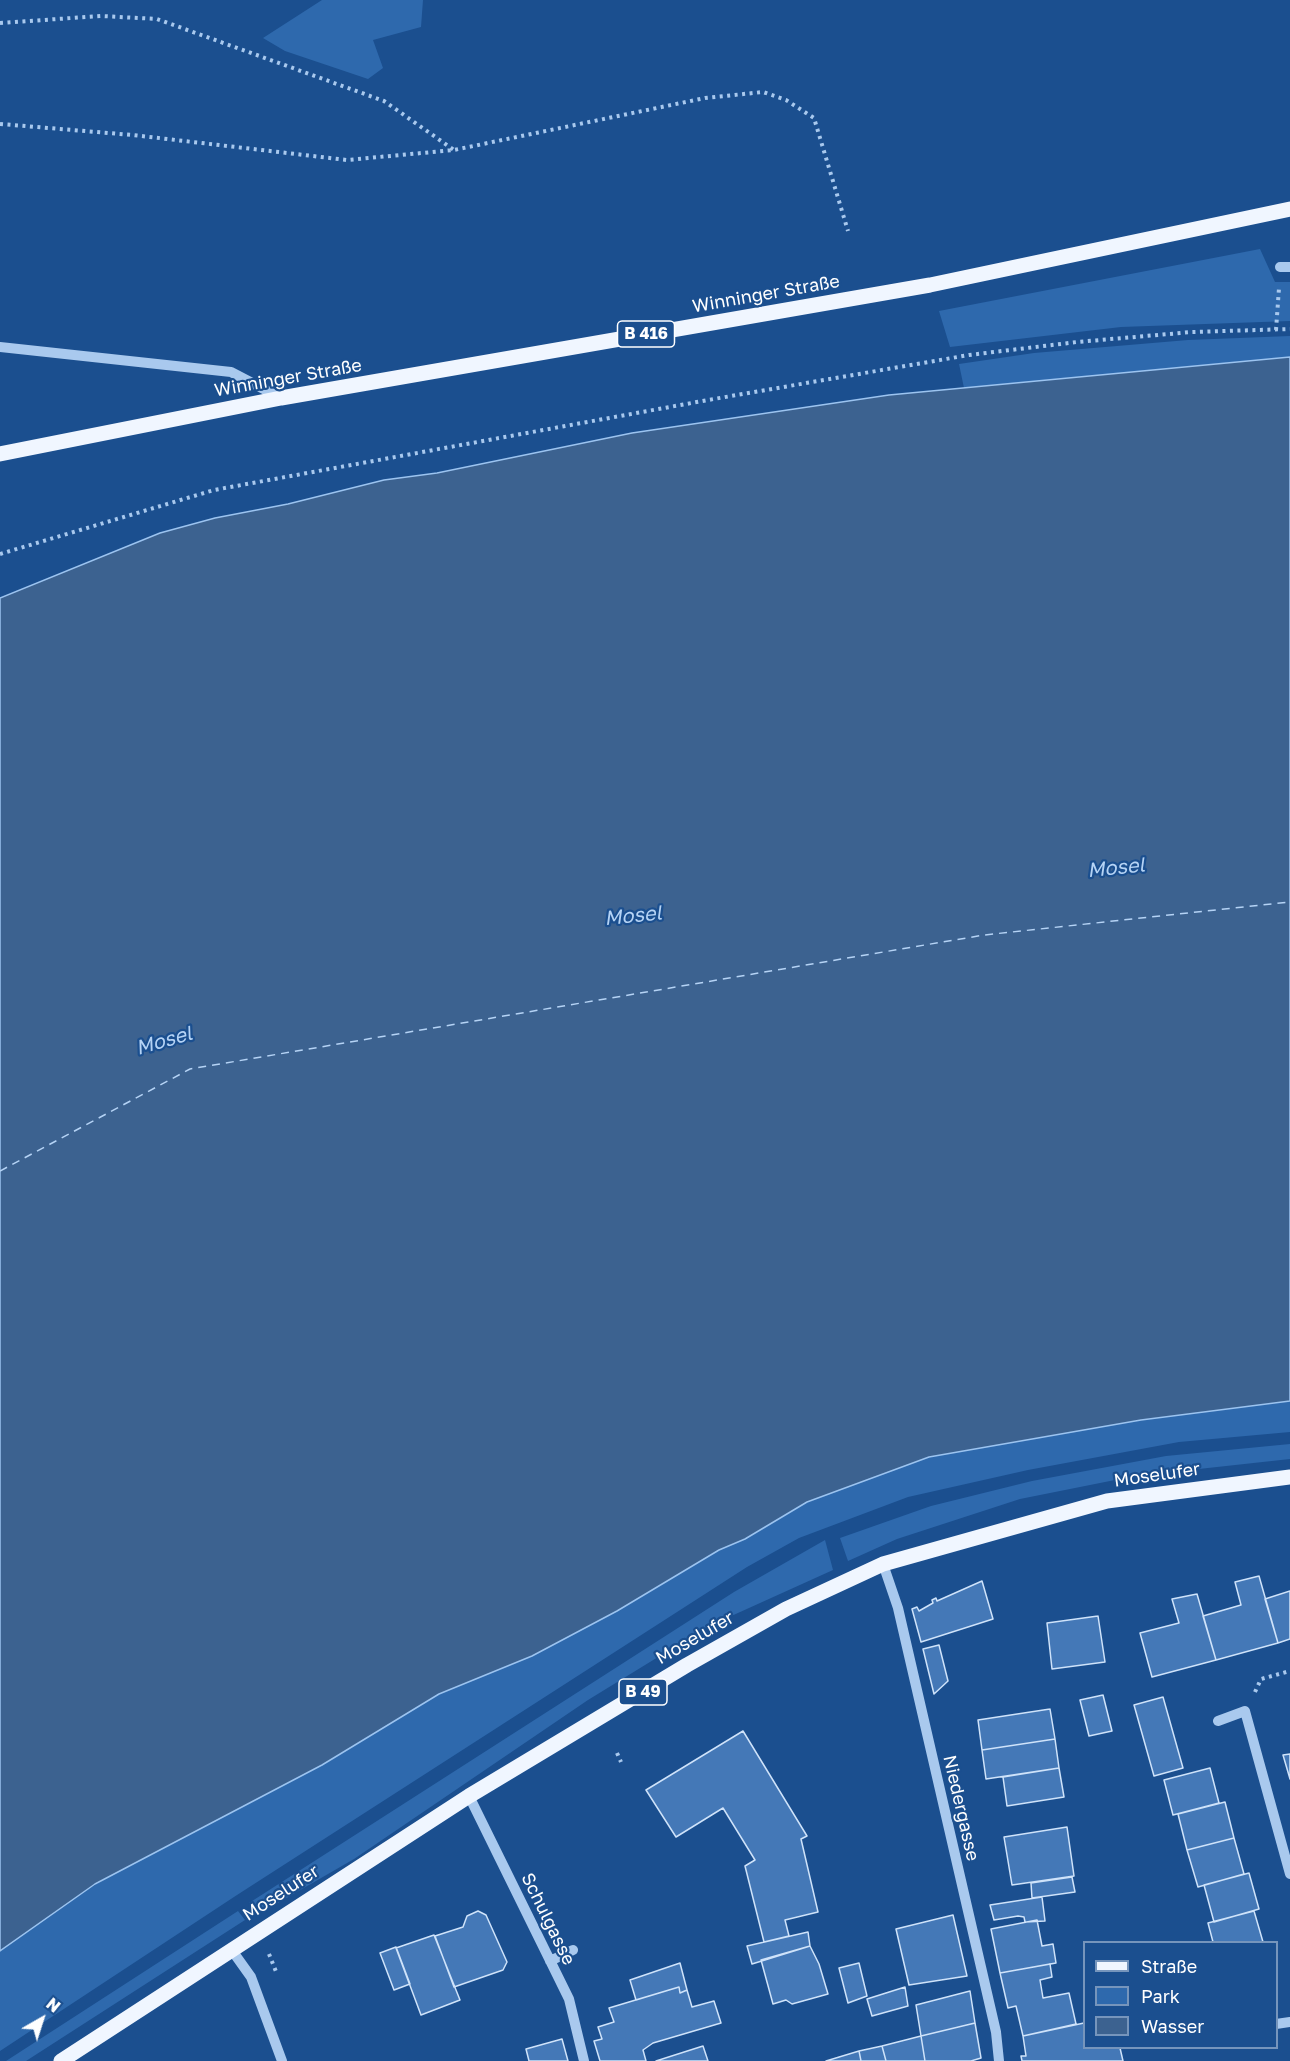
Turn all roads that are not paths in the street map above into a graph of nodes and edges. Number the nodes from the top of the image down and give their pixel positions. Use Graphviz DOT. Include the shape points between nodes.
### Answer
graph roads {
  1 [pos="1290,209"];
  2 [pos="0,347"];
  3 [pos="281,398"];
  4 [pos="0,454"];
  5 [pos="1290,1477"];
  6 [pos="883,1564"];
  7 [pos="1218,1721"];
  8 [pos="469,1796"];
  9 [pos="1290,1874"];
  10 [pos="231,1949"];
  11 [pos="573,1950"];
  12 [pos="550,1961"];
  13 [pos="61,2061"];
  14 [pos="282,2061"];
  15 [pos="584,2061"];
  16 [pos="999,2061"];
  1 -- 3 [label="main road, Winninger Straße / B 416" via="930,285"];
  2 -- 3 [label="street" via="231,372"];
  3 -- 4 [label="main road, Winninger Straße / B 416"];
  5 -- 6 [label="main road, Moselufer / B 49" via="1107,1501"];
  6 -- 8 [label="main road, Moselufer / B 49" via="786,1609"];
  6 -- 16 [label="street, Niedergasse" via="901,1620 996,2032"];
  7 -- 9 [label="street" via="1245,1711"];
  8 -- 10 [label="main road, Moselufer / B 49"];
  8 -- 12 [label="street, Schulgasse"];
  10 -- 13 [label="main road, Moselufer / B 49"];
  10 -- 14 [label="street" via="251,1977"];
  11 -- 12 [label="street"];
  12 -- 15 [label="street, Schulgasse" via="569,1999"];
}
